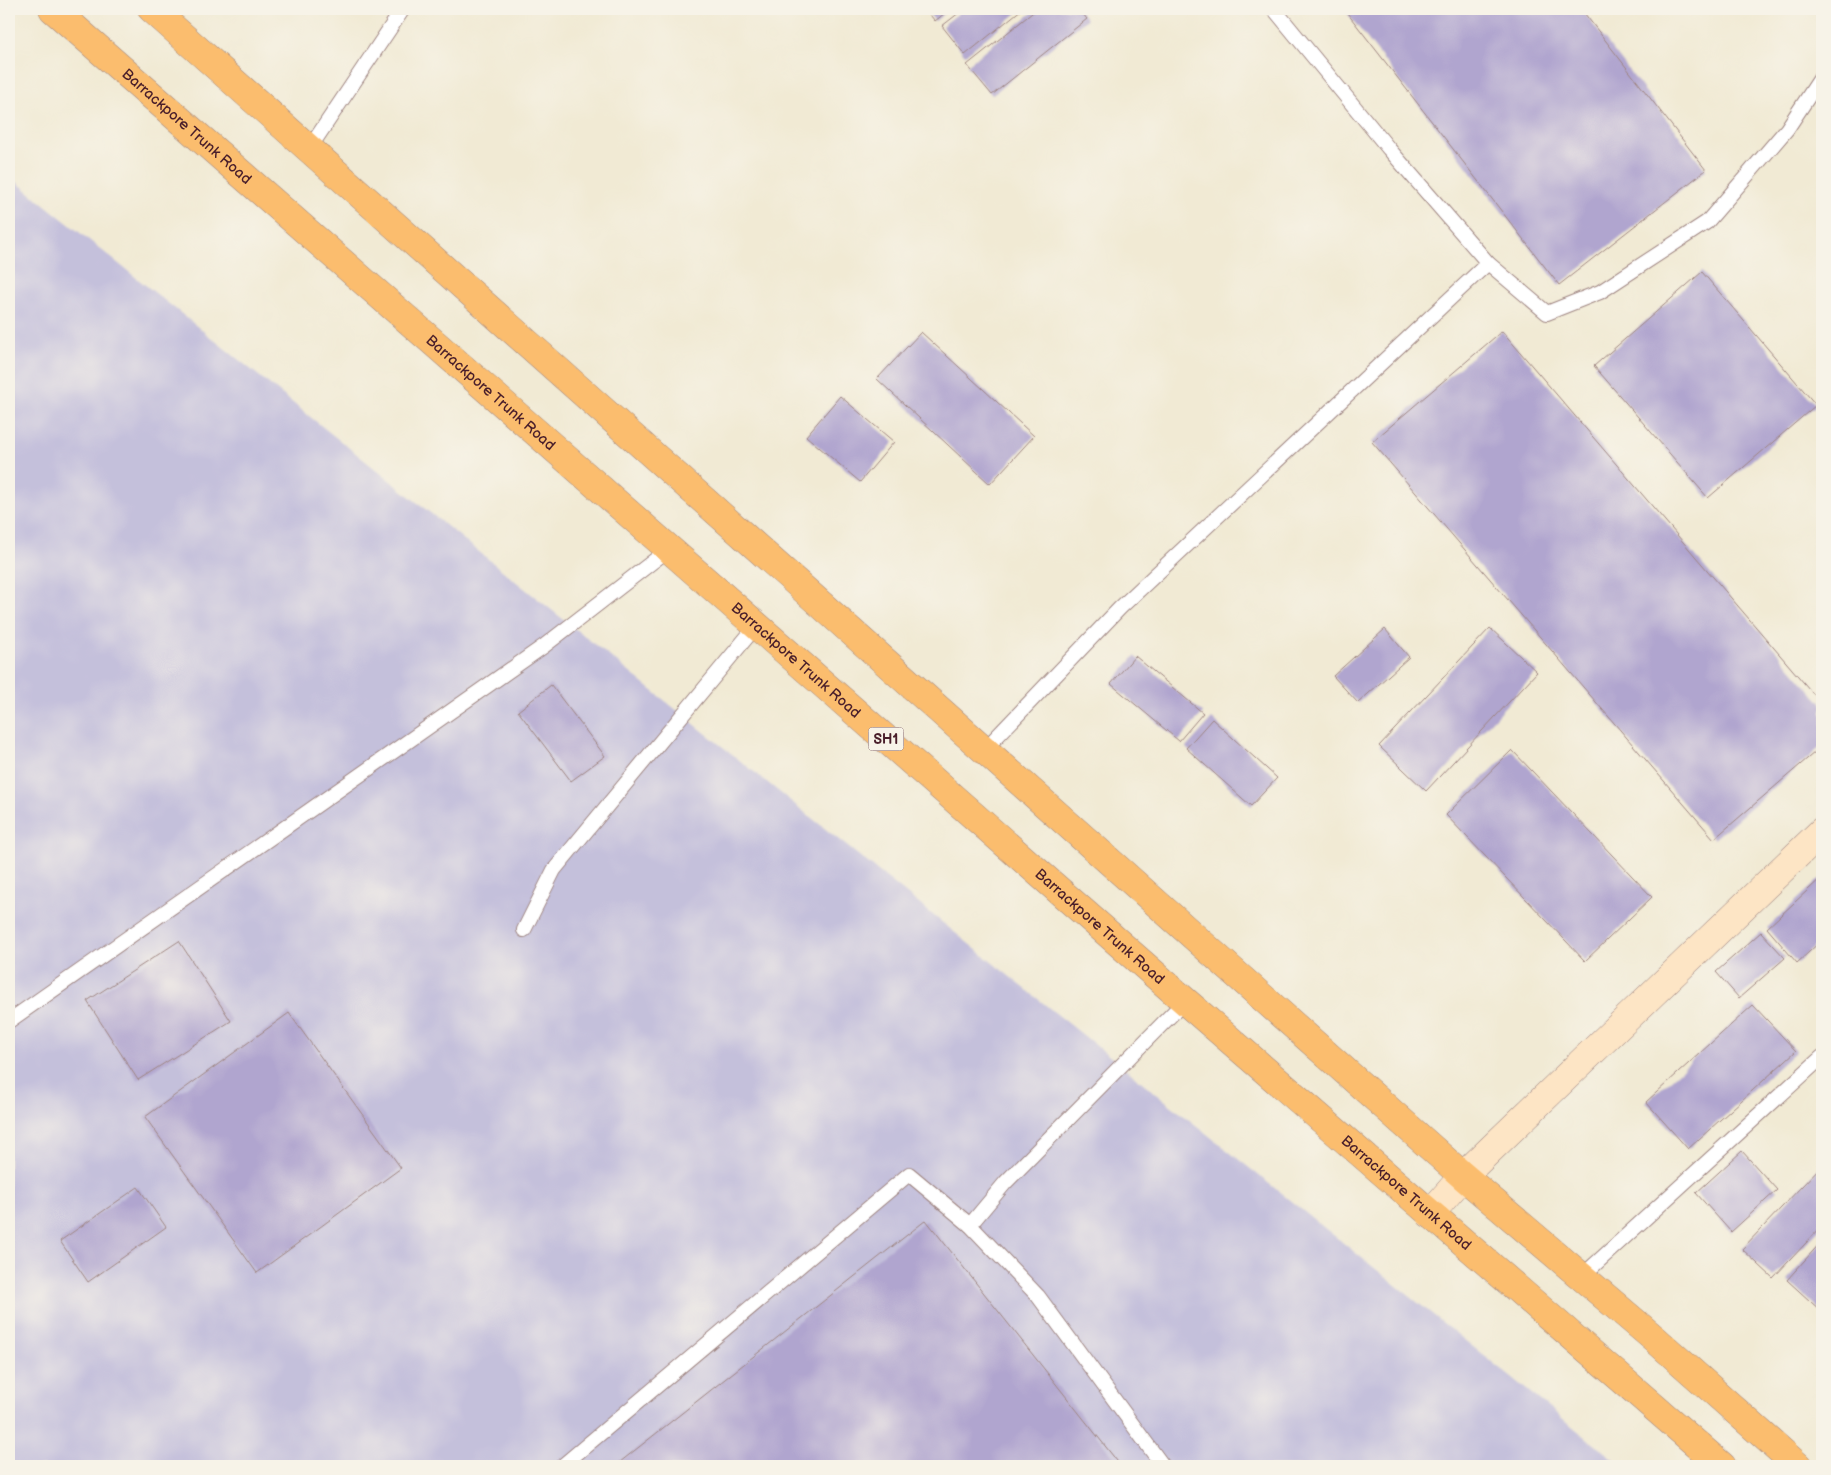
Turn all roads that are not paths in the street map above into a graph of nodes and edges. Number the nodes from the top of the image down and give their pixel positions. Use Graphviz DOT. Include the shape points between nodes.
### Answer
graph roads {
  1 [pos="53,9"];
  2 [pos="152,9"];
  3 [pos="403,9"];
  4 [pos="1274,9"];
  5 [pos="1822,76"];
  6 [pos="309,149"];
  7 [pos="1488,263"];
  8 [pos="669,548"];
  9 [pos="756,625"];
  10 [pos="984,749"];
  11 [pos="1822,831"];
  12 [pos="524,930"];
  13 [pos="1185,1001"];
  14 [pos="9,1021"];
  15 [pos="1822,1057"];
  16 [pos="1463,1176"];
  17 [pos="1430,1214"];
  18 [pos="970,1225"];
  19 [pos="1580,1278"];
  20 [pos="562,1466"];
  21 [pos="1163,1466"];
  22 [pos="1722,1466"];
  23 [pos="1798,1466"];
  1 -- 8 [label="main road, Barrackpore Trunk Road / SH1"];
  2 -- 6 [label="main road"];
  3 -- 6 [label="lane"];
  4 -- 7 [label="lane"];
  5 -- 7 [label="lane" via="1787,129 1707,222 1600,292 1547,313"];
  6 -- 10 [label="main road"];
  7 -- 10 [label="lane" via="1120,608"];
  8 -- 9 [label="main road, Barrackpore Trunk Road / SH1"];
  8 -- 14 [label="lane" via="544,646"];
  9 -- 12 [label="lane" via="554,870"];
  9 -- 13 [label="main road, Barrackpore Trunk Road / SH1"];
  10 -- 16 [label="main road"];
  11 -- 16 [label="street"];
  13 -- 17 [label="main road, Barrackpore Trunk Road / SH1"];
  13 -- 18 [label="lane" via="1005,1183"];
  15 -- 19 [label="lane"];
  16 -- 17 [label="street"];
  16 -- 19 [label="main road"];
  17 -- 22 [label="main road, Barrackpore Trunk Road / SH1"];
  18 -- 20 [label="lane" via="909,1174"];
  18 -- 21 [label="lane" via="1038,1296"];
  19 -- 23 [label="main road" via="1656,1340"];
}
